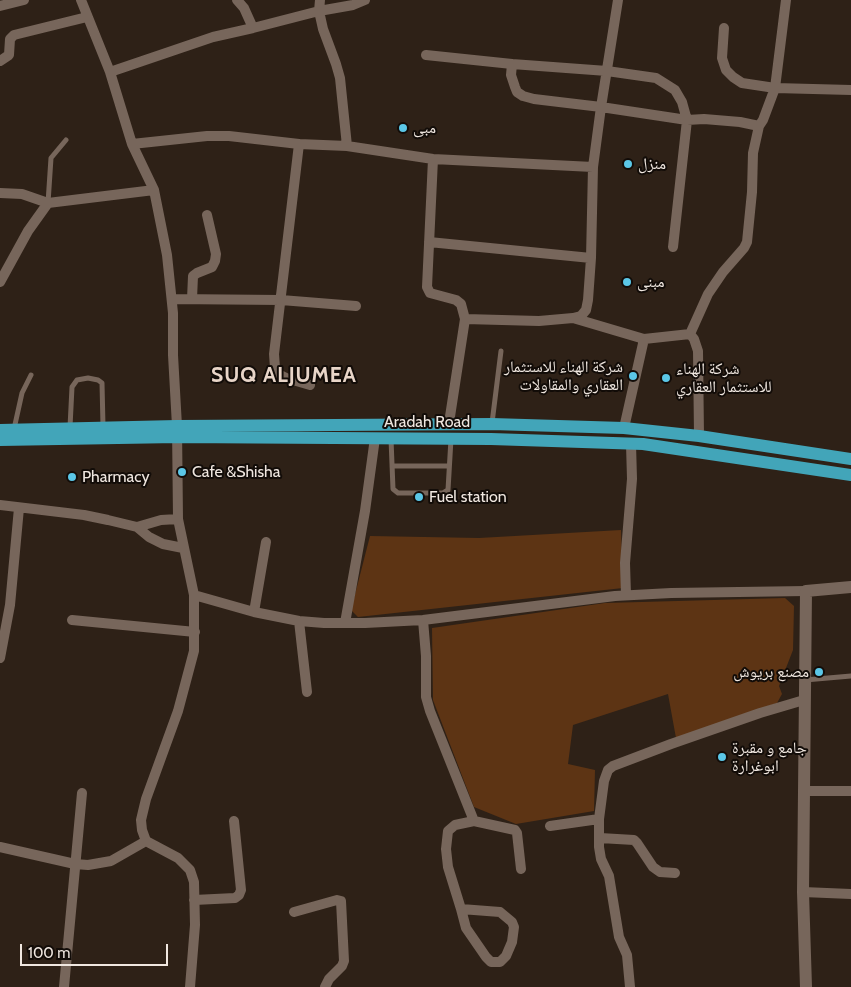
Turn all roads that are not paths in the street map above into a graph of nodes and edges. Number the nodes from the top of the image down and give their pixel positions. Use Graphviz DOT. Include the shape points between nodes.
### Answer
graph roads {
  1 [pos="24,0"];
  2 [pos="81,0"];
  3 [pos="237,0"];
  4 [pos="365,0"];
  5 [pos="618,0"];
  6 [pos="786,0"];
  7 [pos="320,5"];
  8 [pos="0,6"];
  9 [pos="87,17"];
  10 [pos="253,28"];
  11 [pos="724,28"];
  12 [pos="426,55"];
  13 [pos="0,61"];
  14 [pos="512,64"];
  15 [pos="607,71"];
  16 [pos="110,72"];
  17 [pos="775,88"];
  18 [pos="851,90"];
  19 [pos="601,107"];
  20 [pos="687,120"];
  21 [pos="759,126"];
  22 [pos="66,140"];
  23 [pos="132,144"];
  24 [pos="299,144"];
  25 [pos="348,146"];
  26 [pos="433,159"];
  27 [pos="593,167"];
  28 [pos="154,190"];
  29 [pos="0,193"];
  30 [pos="48,203"];
  31 [pos="207,215"];
  32 [pos="429,242"];
  33 [pos="673,247"];
  34 [pos="591,258"];
  35 [pos="1,279"];
  36 [pos="172,299"];
  37 [pos="192,300"];
  38 [pos="281,300"];
  39 [pos="356,306"];
  40 [pos="573,318"];
  41 [pos="465,319"];
  42 [pos="690,334"];
  43 [pos="644,339"];
  44 [pos="501,351"];
  45 [pos="31,375"];
  46 [pos="310,385"];
  47 [pos="449,423"];
  48 [pos="492,424"];
  49 [pos="103,427"];
  50 [pos="70,428"];
  51 [pos="624,428"];
  52 [pos="0,430"];
  53 [pos="14,430"];
  54 [pos="177,431"];
  55 [pos="699,436"];
  56 [pos="375,438"];
  57 [pos="391,438"];
  58 [pos="451,438"];
  59 [pos="0,440"];
  60 [pos="631,444"];
  61 [pos="795,450"];
  62 [pos="851,459"];
  63 [pos="392,466"];
  64 [pos="449,466"];
  65 [pos="793,466"];
  66 [pos="851,475"];
  67 [pos="0,505"];
  68 [pos="18,508"];
  69 [pos="178,519"];
  70 [pos="137,527"];
  71 [pos="266,542"];
  72 [pos="183,548"];
  73 [pos="851,587"];
  74 [pos="806,591"];
  75 [pos="194,595"];
  76 [pos="626,595"];
  77 [pos="254,612"];
  78 [pos="72,620"];
  79 [pos="423,620"];
  80 [pos="299,621"];
  81 [pos="345,623"];
  82 [pos="3,627"];
  83 [pos="194,632"];
  84 [pos="0,658"];
  85 [pos="851,676"];
  86 [pos="804,680"];
  87 [pos="306,692"];
  88 [pos="804,700"];
  89 [pos="804,791"];
  90 [pos="851,791"];
  91 [pos="82,793"];
  92 [pos="599,819"];
  93 [pos="474,821"];
  94 [pos="234,822"];
  95 [pos="550,826"];
  96 [pos="600,838"];
  97 [pos="146,841"];
  98 [pos="0,847"];
  99 [pos="75,864"];
  100 [pos="520,869"];
  101 [pos="675,874"];
  102 [pos="803,892"];
  103 [pos="851,894"];
  104 [pos="194,900"];
  105 [pos="461,910"];
  106 [pos="294,912"];
  107 [pos="64,987"];
  108 [pos="190,987"];
  109 [pos="325,987"];
  110 [pos="630,987"];
  111 [pos="803,987"];
  1 -- 8 [label="street"];
  2 -- 9 [label="street"];
  3 -- 10 [label="street"];
  4 -- 7 [label="street" via="353,5"];
  5 -- 15 [label="street"];
  6 -- 17 [label="street"];
  7 -- 10 [label="street"];
  7 -- 25 [label="street" via="323,29 340,78"];
  9 -- 13 [label="street" via="14,35 10,39 9,55"];
  9 -- 16 [label="street"];
  10 -- 16 [label="street" via="213,37"];
  11 -- 17 [label="street" via="722,58 726,70 742,83"];
  12 -- 14 [label="street"];
  14 -- 15 [label="street"];
  14 -- 19 [label="street" via="515,88 523,96"];
  15 -- 19 [label="street"];
  15 -- 20 [label="street" via="664,82 679,94"];
  16 -- 23 [label="street"];
  17 -- 18 [label="street"];
  17 -- 21 [label="street"];
  19 -- 20 [label="street"];
  19 -- 27 [label="street"];
  20 -- 21 [label="street"];
  20 -- 33 [label="street"];
  21 -- 42 [label="street" via="753,154 747,242 708,294"];
  22 -- 30 [label="lane" via="51,158"];
  23 -- 24 [label="street" via="207,136"];
  23 -- 28 [label="street"];
  24 -- 25 [label="street"];
  24 -- 38 [label="street"];
  25 -- 26 [label="street"];
  26 -- 27 [label="street"];
  26 -- 32 [label="street"];
  27 -- 34 [label="street"];
  28 -- 30 [label="street"];
  28 -- 36 [label="street"];
  29 -- 30 [label="street" via="22,194"];
  30 -- 35 [label="street"];
  31 -- 37 [label="street" via="216,261 212,267 193,276"];
  32 -- 34 [label="street"];
  32 -- 41 [label="street" via="428,291 456,300 461,304"];
  34 -- 40 [label="street" via="586,310 582,316"];
  36 -- 37 [label="street"];
  36 -- 54 [label="street"];
  37 -- 38 [label="street"];
  38 -- 39 [label="street"];
  38 -- 46 [label="street" via="275,368 286,378"];
  40 -- 41 [label="street" via="539,321"];
  40 -- 43 [label="street"];
  41 -- 47 [label="street"];
  42 -- 43 [label="street"];
  42 -- 55 [label="street" via="698,350"];
  43 -- 51 [label="street"];
  44 -- 48 [label="lane"];
  45 -- 53 [label="lane" via="22,393"];
  47 -- 48 [label="main road, Aradah Road"];
  47 -- 54 [label="main road, Aradah Road"];
  48 -- 51 [label="main road, Aradah Road"];
  49 -- 50 [label="main road, Aradah Road"];
  49 -- 50 [label="lane" via="102,383 88,378 76,380 72,387"];
  49 -- 54 [label="main road, Aradah Road"];
  50 -- 53 [label="main road, Aradah Road"];
  51 -- 55 [label="main road, Aradah Road"];
  52 -- 53 [label="main road, Aradah Road"];
  54 -- 56 [label="main road, Aradah Road"];
  54 -- 59 [label="main road, Aradah Road"];
  54 -- 69 [label="street"];
  55 -- 61 [label="main road, Aradah Road"];
  56 -- 57 [label="main road, Aradah Road"];
  56 -- 81 [label="street"];
  57 -- 58 [label="main road, Aradah Road"];
  57 -- 63 [label="lane"];
  58 -- 60 [label="main road, Aradah Road"];
  58 -- 64 [label="lane"];
  60 -- 65 [label="main road, Aradah Road"];
  60 -- 76 [label="street"];
  61 -- 62 [label="main road, Aradah Road"];
  61 -- 65 [label="main road"];
  63 -- 64 [label="lane"];
  63 -- 64 [label="lane" via="393,489 398,493 443,493 448,490"];
  65 -- 66 [label="main road, Aradah Road"];
  67 -- 68 [label="street"];
  68 -- 70 [label="street" via="84,515"];
  68 -- 82 [label="street" via="10,605"];
  69 -- 70 [label="street"];
  69 -- 72 [label="street"];
  70 -- 72 [label="street" via="163,544"];
  71 -- 77 [label="street"];
  72 -- 75 [label="street"];
  73 -- 74 [label="street"];
  74 -- 76 [label="street"];
  74 -- 86 [label="street"];
  75 -- 77 [label="street"];
  75 -- 83 [label="street"];
  76 -- 79 [label="street"];
  77 -- 80 [label="street"];
  78 -- 83 [label="street"];
  79 -- 81 [label="street"];
  79 -- 93 [label="street" via="426,697"];
  80 -- 81 [label="street"];
  80 -- 87 [label="street"];
  82 -- 84 [label="street"];
  83 -- 97 [label="street" via="194,651 178,711 141,820"];
  85 -- 86 [label="lane"];
  86 -- 88 [label="street"];
  88 -- 89 [label="street"];
  88 -- 92 [label="street" via="613,766 604,781"];
  89 -- 90 [label="street"];
  89 -- 102 [label="street"];
  91 -- 99 [label="street"];
  92 -- 95 [label="street"];
  92 -- 96 [label="street"];
  93 -- 100 [label="street" via="516,831"];
  93 -- 105 [label="street" via="455,825 446,838 448,867"];
  94 -- 104 [label="street" via="239,895 235,898"];
  96 -- 101 [label="street" via="634,840 653,867 660,872"];
  96 -- 110 [label="street" via="601,859 610,876 619,937 628,960"];
  97 -- 99 [label="street" via="110,861"];
  97 -- 104 [label="street" via="186,864 194,882"];
  98 -- 99 [label="street"];
  99 -- 107 [label="street"];
  102 -- 103 [label="street"];
  102 -- 111 [label="street"];
  104 -- 108 [label="street"];
  105 -- 105 [label="street" via="500,912 512,922 512,942 500,962 491,962 486,957 466,928"];
  106 -- 109 [label="street" via="341,901 344,961"];
}
